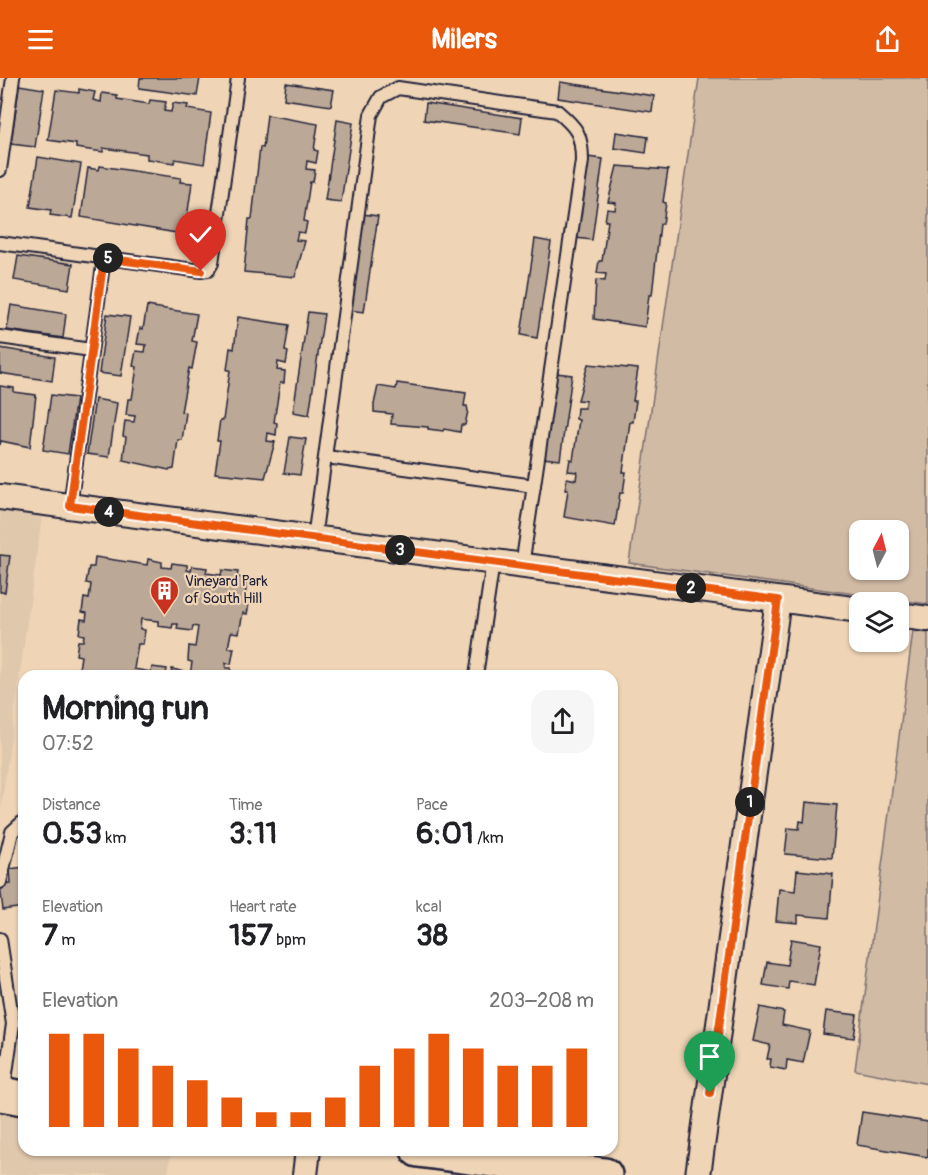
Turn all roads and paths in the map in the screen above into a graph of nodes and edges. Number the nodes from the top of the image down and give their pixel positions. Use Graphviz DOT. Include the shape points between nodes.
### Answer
graph roads {
  1 [pos="13,78"];
  2 [pos="238,78"];
  3 [pos="1,162"];
  4 [pos="0,243"];
  5 [pos="104,258"];
  6 [pos="0,338"];
  7 [pos="91,350"];
  8 [pos="326,457"];
  9 [pos="534,486"];
  10 [pos="0,497"];
  11 [pos="70,506"];
  12 [pos="314,539"];
  13 [pos="493,562"];
  14 [pos="522,566"];
  15 [pos="778,600"];
  16 [pos="849,609"];
  17 [pos="909,616"];
  18 [pos="928,619"];
  19 [pos="477,670"];
  20 [pos="18,826"];
  21 [pos="0,882"];
  22 [pos="0,939"];
  23 [pos="9,1096"];
  24 [pos="307,1156"];
  25 [pos="459,1156"];
  26 [pos="567,1172"];
  27 [pos="305,1175"];
  28 [pos="605,1175"];
  29 [pos="699,1175"];
  1 -- 3 [label="lane"];
  2 -- 5 [label="lane" via="208,270"];
  4 -- 5 [label="lane"];
  5 -- 7 [label="lane"];
  6 -- 7 [label="lane"];
  7 -- 11 [label="lane"];
  8 -- 9 [label="lane"];
  8 -- 9 [label="lane" via="372,115 381,97 398,88 557,111 574,126 582,142"];
  8 -- 12 [label="lane"];
  9 -- 14 [label="lane"];
  10 -- 11 [label="street"];
  11 -- 12 [label="street"];
  12 -- 13 [label="street"];
  13 -- 14 [label="street"];
  13 -- 19 [label="lane"];
  14 -- 15 [label="street"];
  15 -- 16 [label="street"];
  15 -- 29 [label="street"];
  17 -- 18 [label="street"];
  20 -- 21 [label="lane" via="12,832"];
  22 -- 23 [label="lane" via="13,1024"];
  24 -- 27 [label="street"];
  25 -- 26 [label="main road"];
  26 -- 28 [label="main road"];
}
